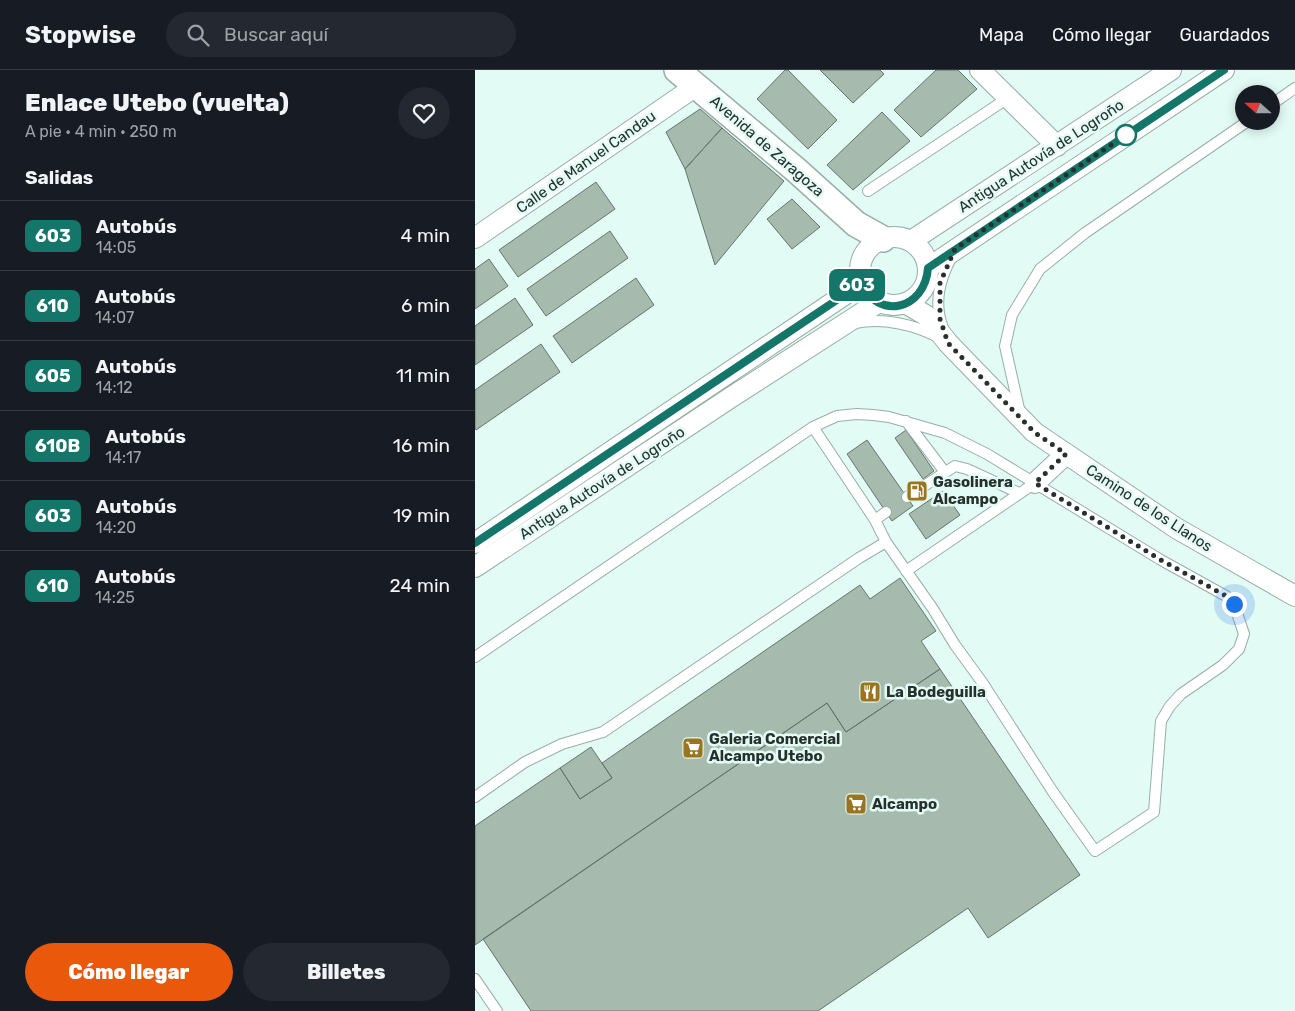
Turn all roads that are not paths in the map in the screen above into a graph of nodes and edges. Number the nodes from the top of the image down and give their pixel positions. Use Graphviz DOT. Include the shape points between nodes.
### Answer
graph roads {
  1 [pos="677,70"];
  2 [pos="979,70"];
  3 [pos="1171,70"];
  4 [pos="1224,70"];
  5 [pos="696,86"];
  6 [pos="1295,88"];
  7 [pos="1008,98"];
  8 [pos="1280,99"];
  9 [pos="1235,129"];
  10 [pos="1057,146"];
  11 [pos="868,191"];
  12 [pos="475,238"];
  13 [pos="911,241"];
  14 [pos="876,244"];
  15 [pos="955,249"];
  16 [pos="928,268"];
  17 [pos="862,283"];
  18 [pos="913,298"];
  19 [pos="879,302"];
  20 [pos="842,325"];
  21 [pos="948,343"];
  22 [pos="1021,419"];
  23 [pos="906,421"];
  24 [pos="813,427"];
  25 [pos="1066,454"];
  26 [pos="944,471"];
  27 [pos="1027,488"];
  28 [pos="907,498"];
  29 [pos="886,512"];
  30 [pos="875,520"];
  31 [pos="886,542"];
  32 [pos="475,543"];
  33 [pos="475,567"];
  34 [pos="906,571"];
  35 [pos="1295,596"];
  36 [pos="475,656"];
  37 [pos="475,797"];
  38 [pos="475,979"];
  39 [pos="497,1011"];
  1 -- 5 [label="street, Avenida de Zaragoza"];
  2 -- 7 [label="street"];
  3 -- 10 [label="street, Antigua Autovía de Logroño"];
  4 -- 15 [label="street"];
  5 -- 12 [label="street, Calle de Manuel Candau"];
  5 -- 14 [label="street, Avenida de Zaragoza" via="795,169"];
  6 -- 8 [label="lane"];
  7 -- 10 [label="street"];
  7 -- 11 [label="lane"];
  9 -- 22 [label="lane" via="1085,233 1040,269 1012,315 1005,346"];
  10 -- 13 [label="street, Antigua Autovía de Logroño"];
  13 -- 14 [label="street" via="890,237"];
  13 -- 16 [label="street" via="925,257"];
  14 -- 17 [label="street" via="863,256 859,267"];
  15 -- 16 [label="street"];
  15 -- 21 [label="lane" via="940,283 940,319"];
  16 -- 18 [label="street" via="928,279"];
  17 -- 19 [label="street"];
  17 -- 32 [label="street, Antigua Autovía de Logroño"];
  18 -- 19 [label="street" via="895,306"];
  18 -- 21 [label="street, Camino de los Llanos"];
  19 -- 20 [label="street, Antigua Autovía de Logroño"];
  20 -- 21 [label="lane" via="865,321 911,326"];
  20 -- 33 [label="street, Antigua Autovía de Logroño"];
  21 -- 22 [label="street, Camino de los Llanos"];
  22 -- 25 [label="street, Camino de los Llanos"];
  23 -- 24 [label="lane" via="857,414 837,416"];
  23 -- 26 [label="lane"];
  23 -- 27 [label="lane" via="945,433 987,454"];
  24 -- 30 [label="lane"];
  24 -- 36 [label="lane"];
  25 -- 27 [label="street"];
  25 -- 35 [label="street, Camino de los Llanos" via="1176,528"];
  26 -- 27 [label="lane" via="961,467"];
  26 -- 28 [label="lane"];
  27 -- 34 [label="lane"];
  27 -- 34 [label="lane" via="1226,596 1234,604 1244,634 1239,649 1223,665 1181,694 1161,722 1154,812 1095,851"];
  29 -- 30 [label="lane"];
  30 -- 31 [label="lane"];
  31 -- 34 [label="lane"];
  31 -- 37 [label="lane" via="603,732 562,744 525,762"];
  38 -- 39 [label="lane"];
}
